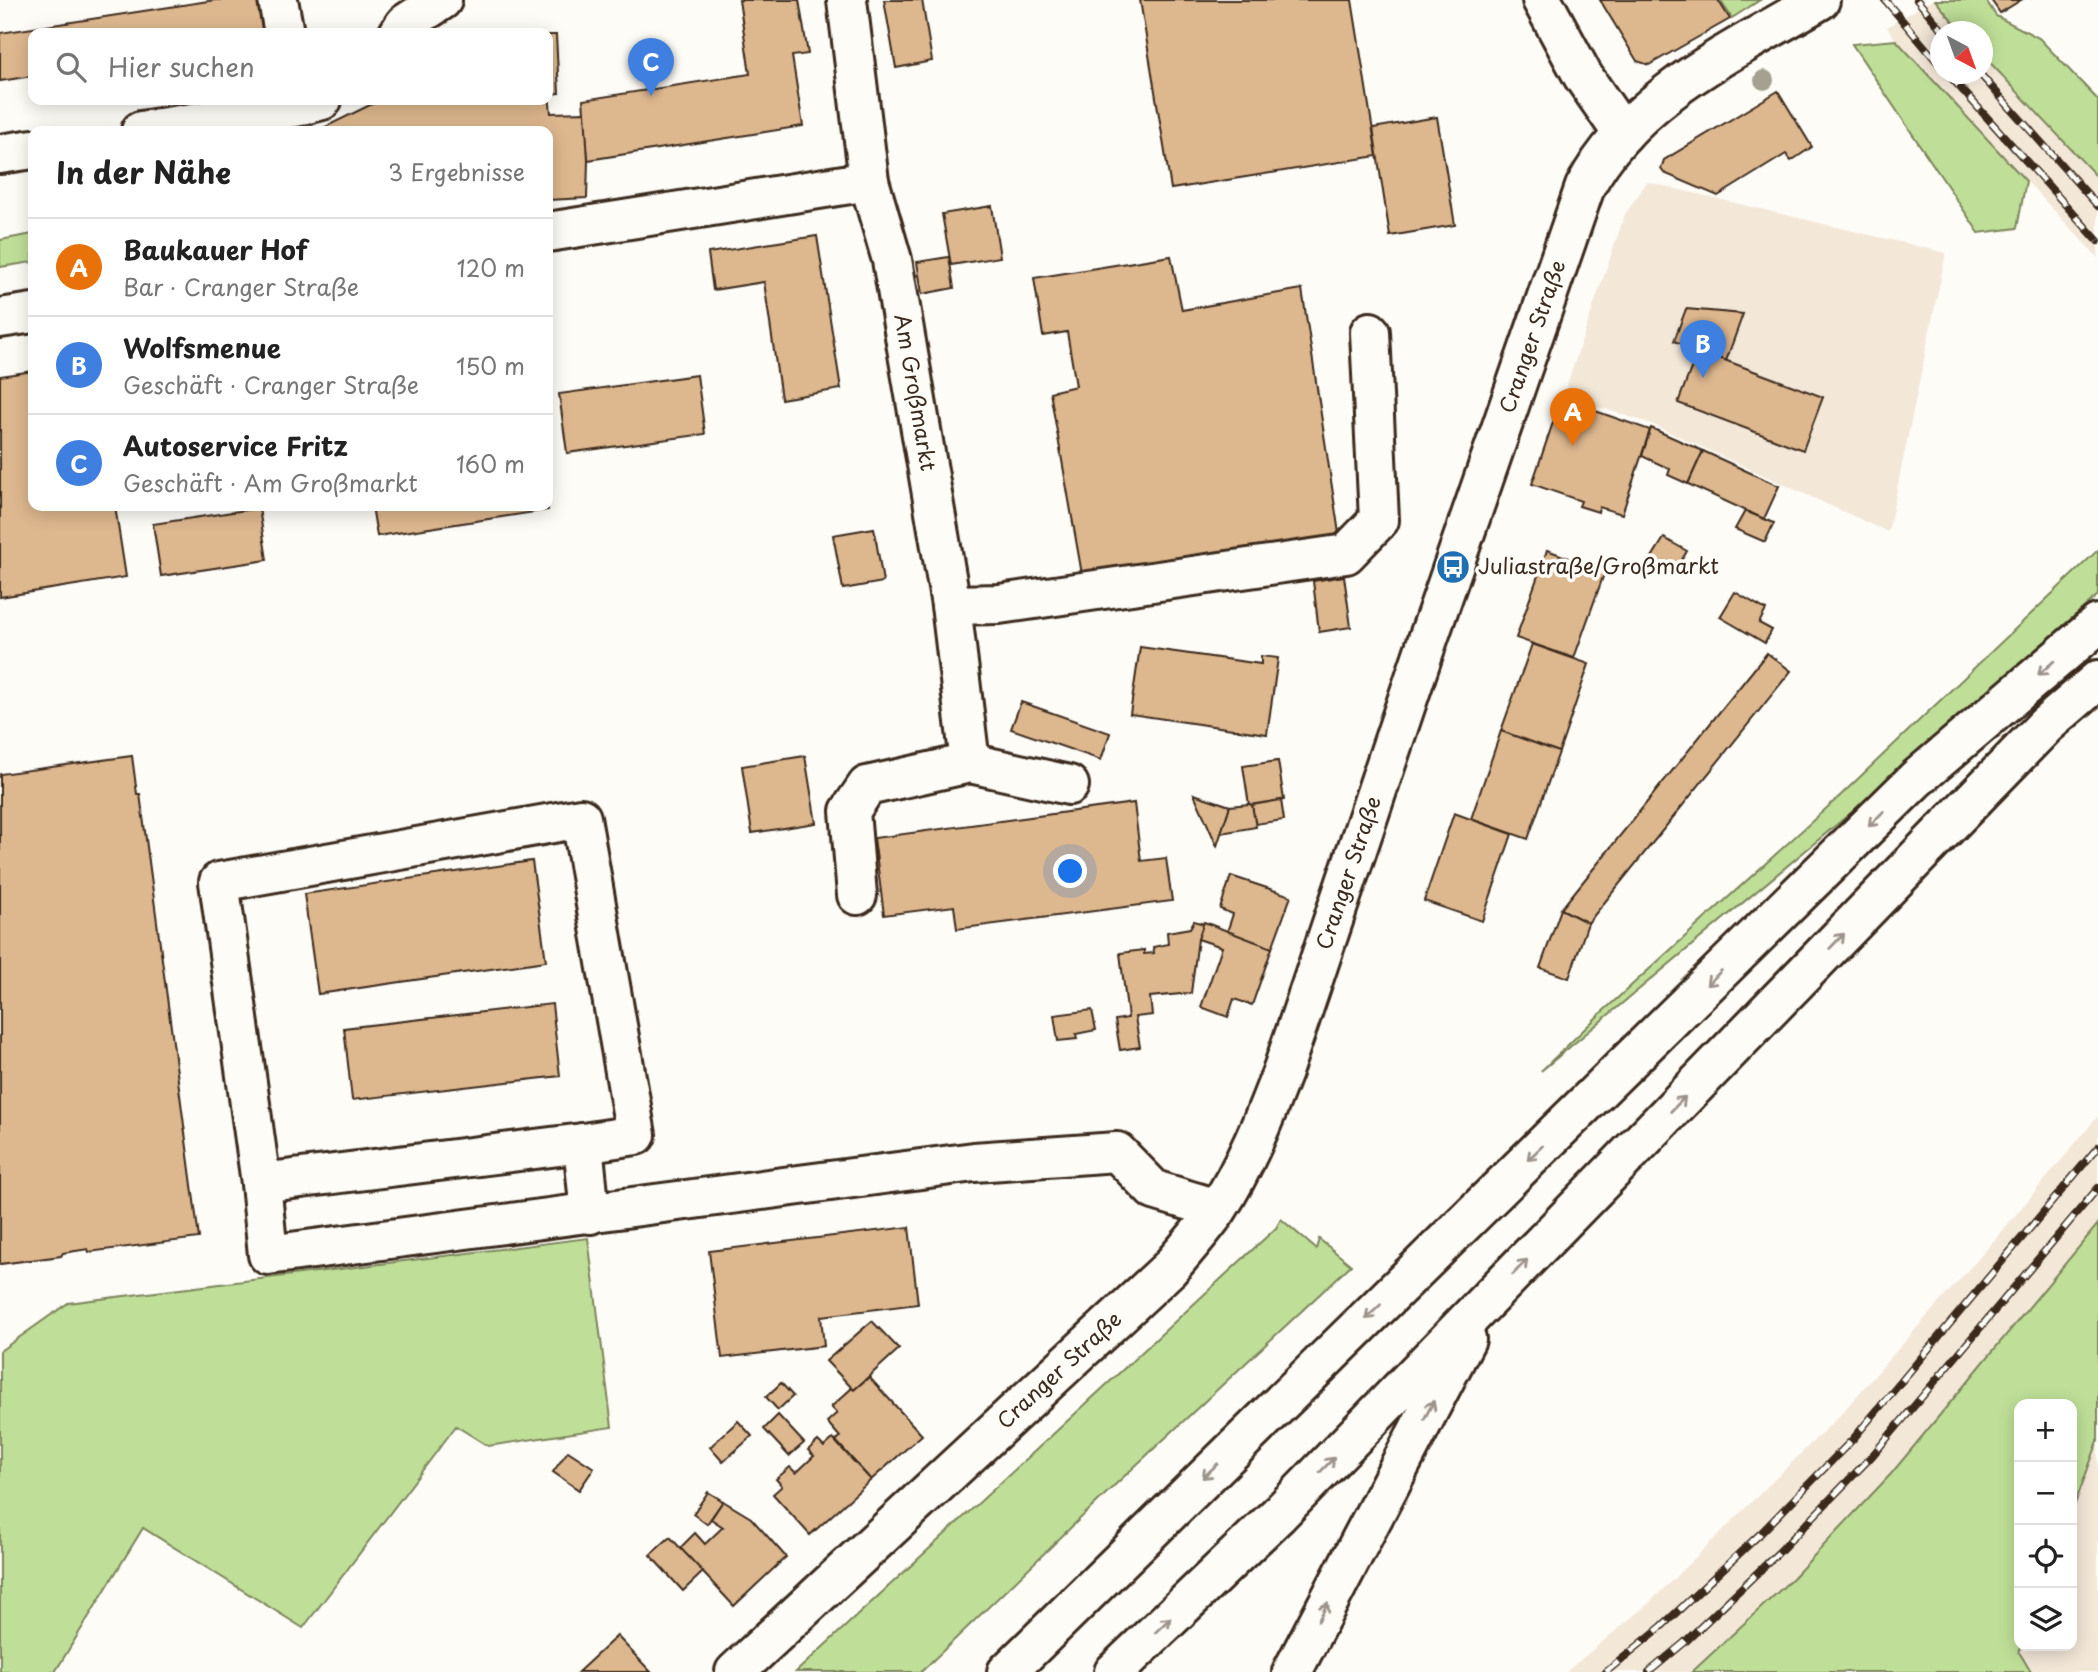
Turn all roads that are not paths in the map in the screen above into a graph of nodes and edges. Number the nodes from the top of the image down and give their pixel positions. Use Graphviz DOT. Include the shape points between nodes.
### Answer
graph roads {
  1 [pos="278,0"];
  2 [pos="442,0"];
  3 [pos="847,0"];
  4 [pos="1542,0"];
  5 [pos="1820,0"];
  6 [pos="401,19"];
  7 [pos="283,28"];
  8 [pos="290,105"];
  9 [pos="170,126"];
  10 [pos="1622,134"];
  11 [pos="28,150"];
  12 [pos="0,154"];
  13 [pos="869,181"];
  14 [pos="553,231"];
  15 [pos="28,314"];
  16 [pos="0,318"];
  17 [pos="1370,332"];
  18 [pos="951,605"];
  19 [pos="2098,624"];
  20 [pos="2098,680"];
  21 [pos="970,763"];
  22 [pos="1069,785"];
  23 [pos="857,895"];
  24 [pos="583,1143"];
  25 [pos="261,1184"];
  26 [pos="1217,1209"];
  27 [pos="590,1214"];
  28 [pos="1485,1303"];
  29 [pos="1013,1664"];
  30 [pos="736,1672"];
  31 [pos="1114,1672"];
  32 [pos="1292,1672"];
  1 -- 7 [label="main road"];
  2 -- 6 [label="main road"];
  3 -- 13 [label="main road, Am Großmarkt"];
  4 -- 10 [label="main road" via="1583,76"];
  5 -- 10 [label="main road, Cranger Straße" via="1688,78"];
  8 -- 9 [label="main road"];
  10 -- 26 [label="main road, Cranger Straße" via="1599,162 1577,205 1282,1072 1260,1129"];
  11 -- 12 [label="main road"];
  13 -- 14 [label="main road"];
  13 -- 18 [label="main road, Am Großmarkt" via="892,260"];
  15 -- 16 [label="main road"];
  17 -- 18 [label="main road" via="1379,520 1346,554 1012,603"];
  18 -- 21 [label="main road, Am Großmarkt"];
  19 -- 29 [label="main road, one-way" via="1916,779"];
  28 -- 20 [label="main road, one-way" via="2046,725"];
  21 -- 22 [label="main road"];
  21 -- 23 [label="main road" via="867,786 850,811"];
  24 -- 25 [label="main road"];
  24 -- 25 [label="main road" via="636,1135 581,818 219,882"];
  24 -- 27 [label="main road"];
  25 -- 27 [label="main road" via="268,1255"];
  26 -- 27 [label="main road" via="1154,1190 1117,1152 974,1162"];
  26 -- 30 [label="main road, Cranger Straße" via="1169,1269"];
  31 -- 28 [label="main road, one-way" via="1279,1514"];
  32 -- 28 [label="main road, one-way"];
}
